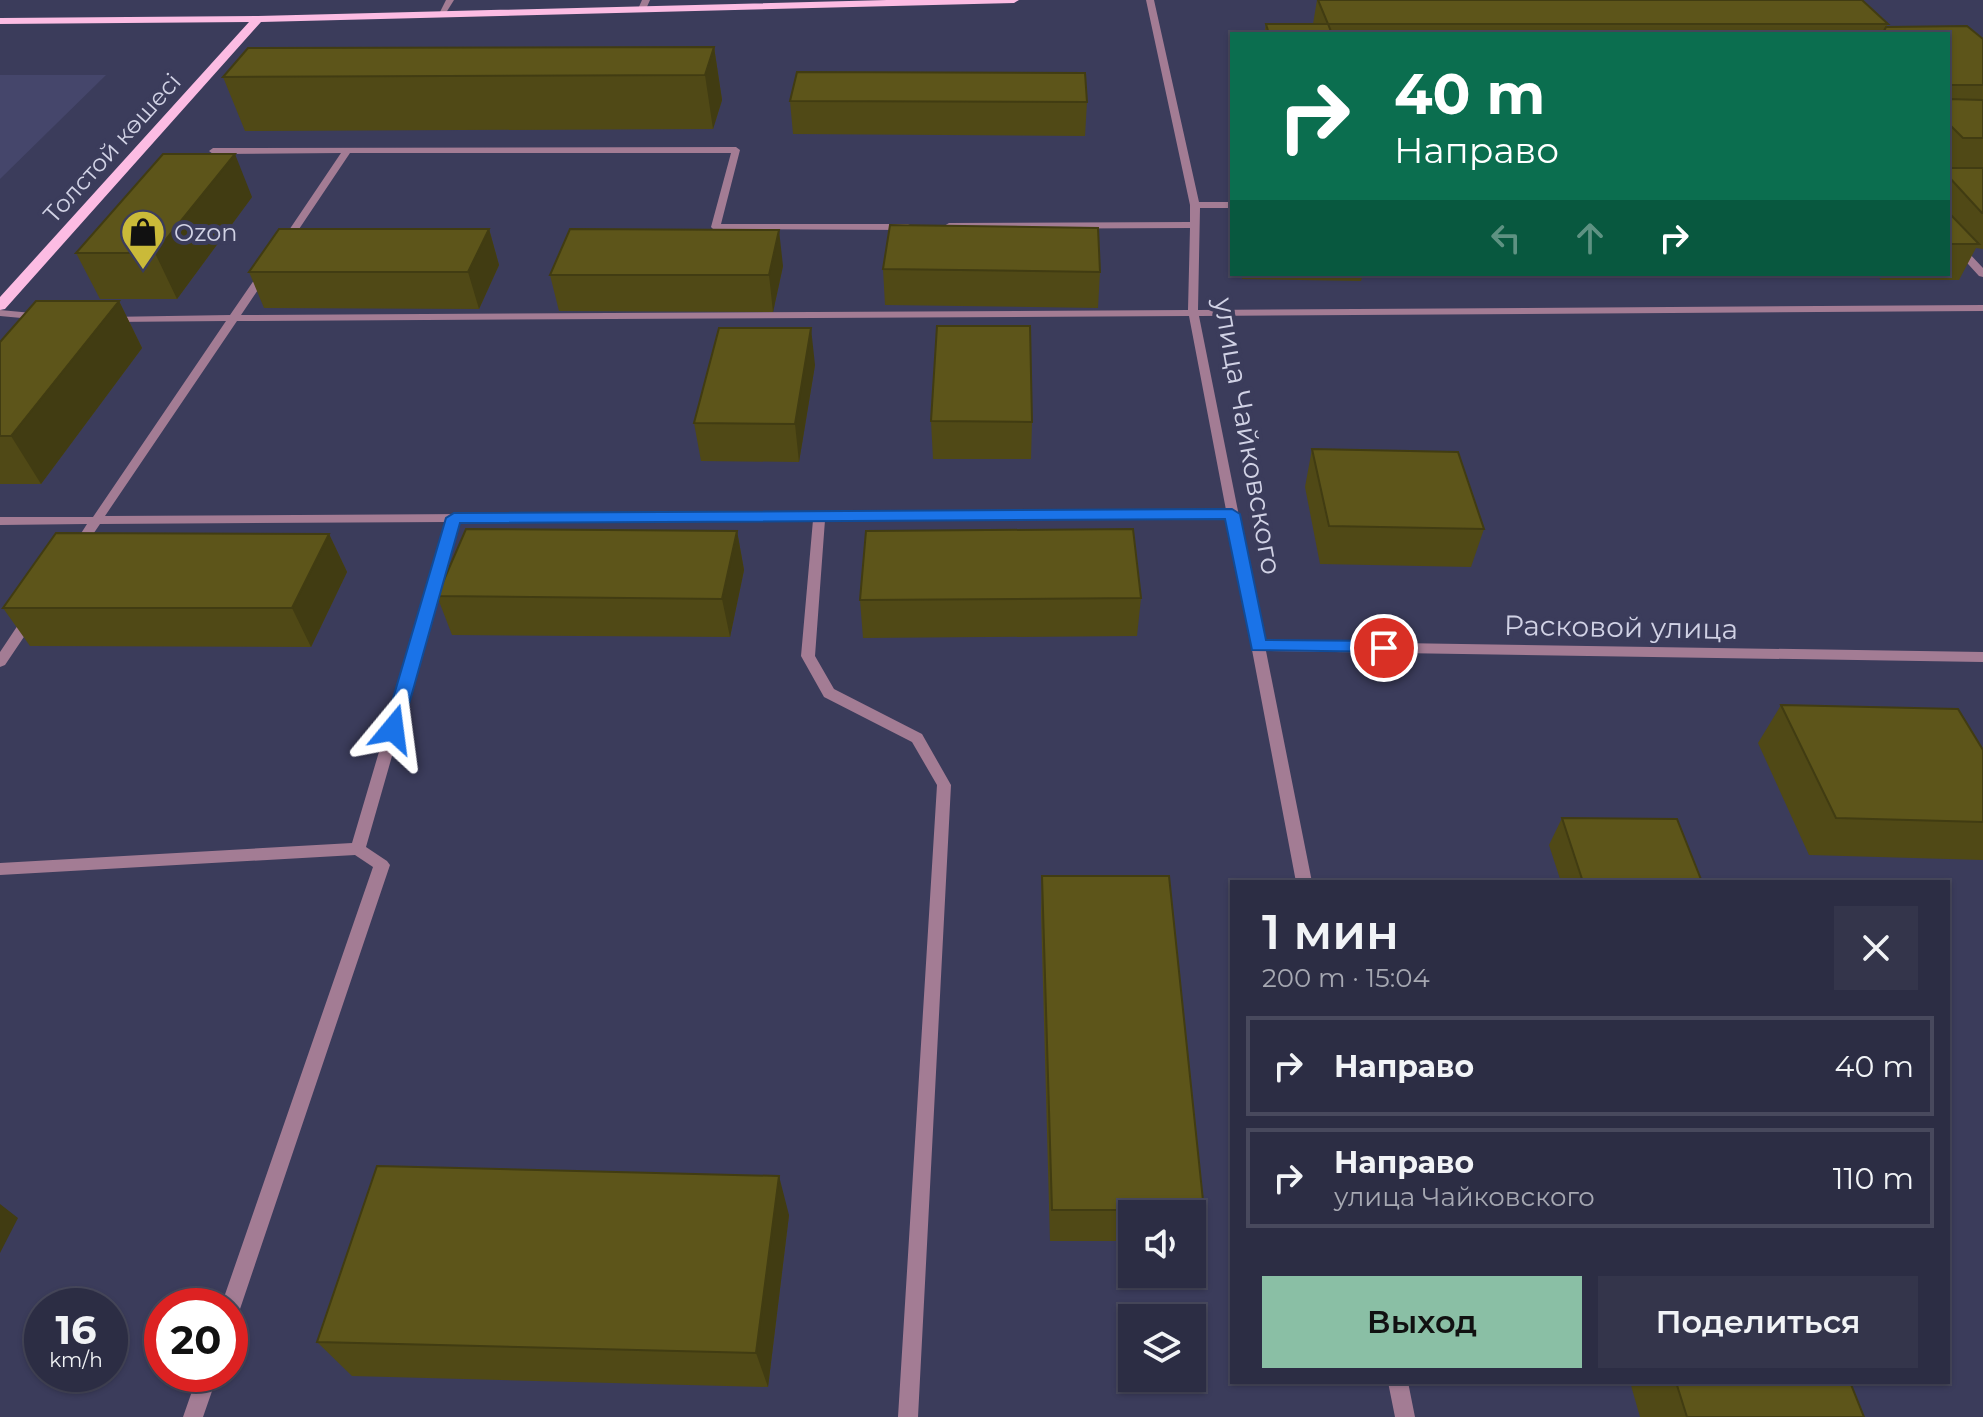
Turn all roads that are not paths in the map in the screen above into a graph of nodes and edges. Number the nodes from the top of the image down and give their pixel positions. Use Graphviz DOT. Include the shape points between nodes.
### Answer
graph roads {
  1 [pos="450,0"];
  2 [pos="1014,0"];
  3 [pos="1150,0"];
  4 [pos="644,5"];
  5 [pos="441,14"];
  6 [pos="258,19"];
  7 [pos="0,21"];
  8 [pos="213,151"];
  9 [pos="347,151"];
  10 [pos="1195,205"];
  11 [pos="1230,205"];
  12 [pos="1195,225"];
  13 [pos="923,226"];
  14 [pos="939,226"];
  15 [pos="1950,238"];
  16 [pos="278,254"];
  17 [pos="269,267"];
  18 [pos="1983,274"];
  19 [pos="0,306"];
  20 [pos="1983,308"];
  21 [pos="1193,311"];
  22 [pos="0,313"];
  23 [pos="58,318"];
  24 [pos="234,318"];
  25 [pos="102,319"];
  26 [pos="1232,514"];
  27 [pos="819,516"];
  28 [pos="454,518"];
  29 [pos="96,520"];
  30 [pos="0,521"];
  31 [pos="70,559"];
  32 [pos="35,610"];
  33 [pos="1258,646"];
  34 [pos="1983,657"];
  35 [pos="0,662"];
  36 [pos="358,849"];
  37 [pos="0,869"];
  38 [pos="1304,880"];
  39 [pos="237,1288"];
  40 [pos="1398,1384"];
  41 [pos="202,1392"];
  42 [pos="193,1417"];
  43 [pos="908,1417"];
  44 [pos="1405,1417"];
  1 -- 5 [label="street"];
  2 -- 4 [label="main road"];
  3 -- 10 [label="street, улица Чайковского"];
  4 -- 5 [label="main road"];
  5 -- 6 [label="main road"];
  6 -- 7 [label="main road"];
  6 -- 19 [label="main road, Толстой көшесі"];
  8 -- 9 [label="street"];
  9 -- 13 [label="street" via="736,150 716,227"];
  9 -- 16 [label="street"];
  10 -- 11 [label="street"];
  10 -- 12 [label="street, улица Чайковского"];
  12 -- 14 [label="street"];
  12 -- 21 [label="street, улица Чайковского"];
  15 -- 18 [label="street"];
  17 -- 24 [label="street"];
  20 -- 21 [label="street"];
  21 -- 24 [label="street"];
  21 -- 26 [label="street, улица Чайковского"];
  22 -- 23 [label="street"];
  24 -- 25 [label="street"];
  24 -- 29 [label="street"];
  26 -- 27 [label="street"];
  26 -- 33 [label="street, улица Чайковского"];
  27 -- 28 [label="street"];
  27 -- 43 [label="street" via="808,656 829,693 917,738 944,785"];
  28 -- 29 [label="street"];
  28 -- 36 [label="street"];
  29 -- 30 [label="street"];
  29 -- 31 [label="street"];
  32 -- 35 [label="street"];
  33 -- 34 [label="street, Расковой улица"];
  33 -- 38 [label="street, улица Чайковского"];
  36 -- 37 [label="street"];
  36 -- 39 [label="street" via="382,865"];
  40 -- 44 [label="street"];
  41 -- 42 [label="street"];
}
